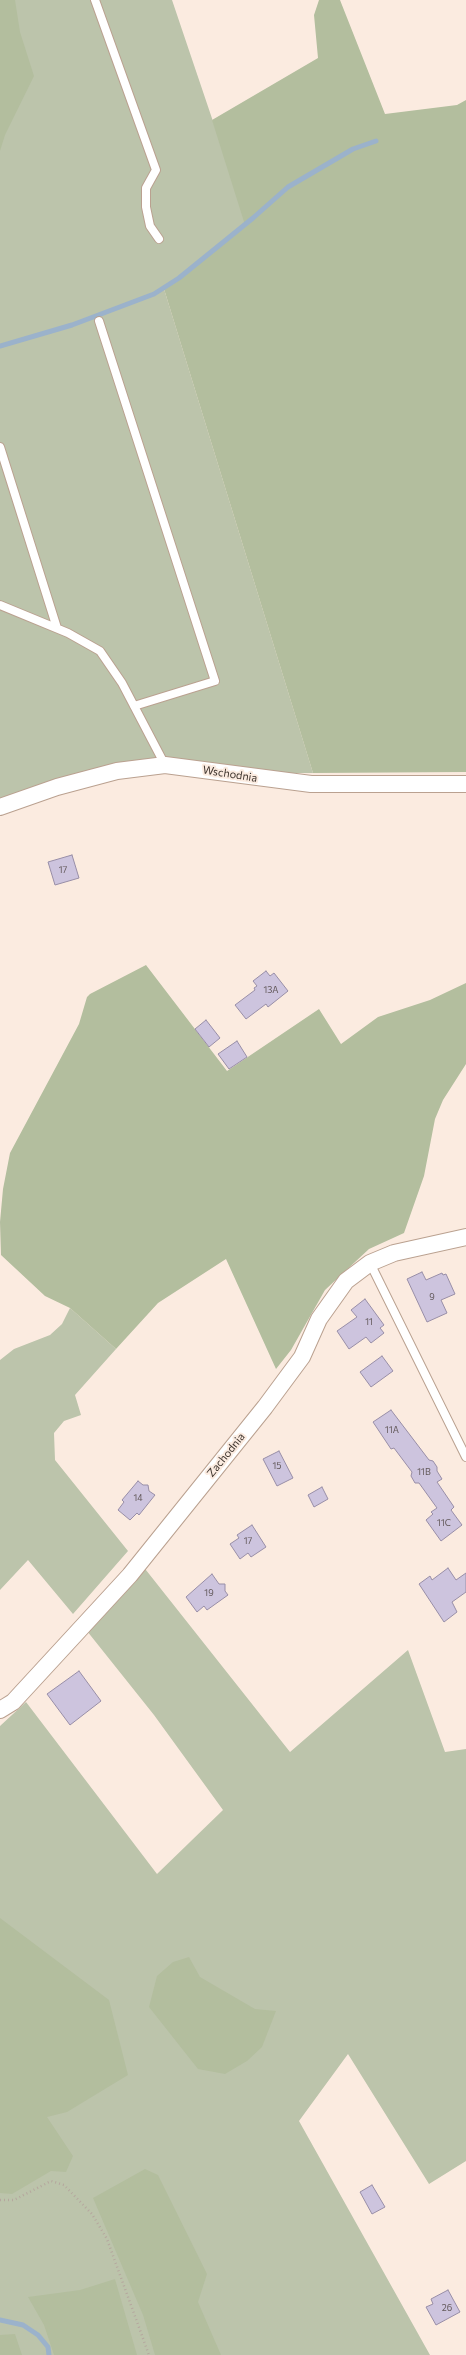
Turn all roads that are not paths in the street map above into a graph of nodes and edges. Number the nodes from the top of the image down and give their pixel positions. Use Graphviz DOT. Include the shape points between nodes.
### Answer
graph roads {
  1 [pos="95,0"];
  2 [pos="159,239"];
  3 [pos="99,321"];
  4 [pos="0,447"];
  5 [pos="0,606"];
  6 [pos="57,628"];
  7 [pos="134,706"];
  8 [pos="165,765"];
  9 [pos="466,784"];
  10 [pos="0,807"];
  11 [pos="466,1237"];
  12 [pos="370,1263"];
  13 [pos="466,1457"];
  14 [pos="0,1710"];
  1 -- 2 [label="lane" via="156,170 146,188 146,207 150,226"];
  3 -- 7 [label="lane" via="215,681"];
  4 -- 6 [label="lane"];
  5 -- 6 [label="lane"];
  6 -- 7 [label="lane" via="100,651"];
  7 -- 8 [label="lane"];
  8 -- 9 [label="street, Wschodnia" via="311,784"];
  8 -- 10 [label="street, Wschodnia" via="117,771"];
  11 -- 12 [label="street, Zachodnia" via="394,1253"];
  12 -- 13 [label="lane"];
  12 -- 14 [label="street, Zachodnia" via="346,1281 319,1319 298,1363 130,1575 13,1702"];
}
